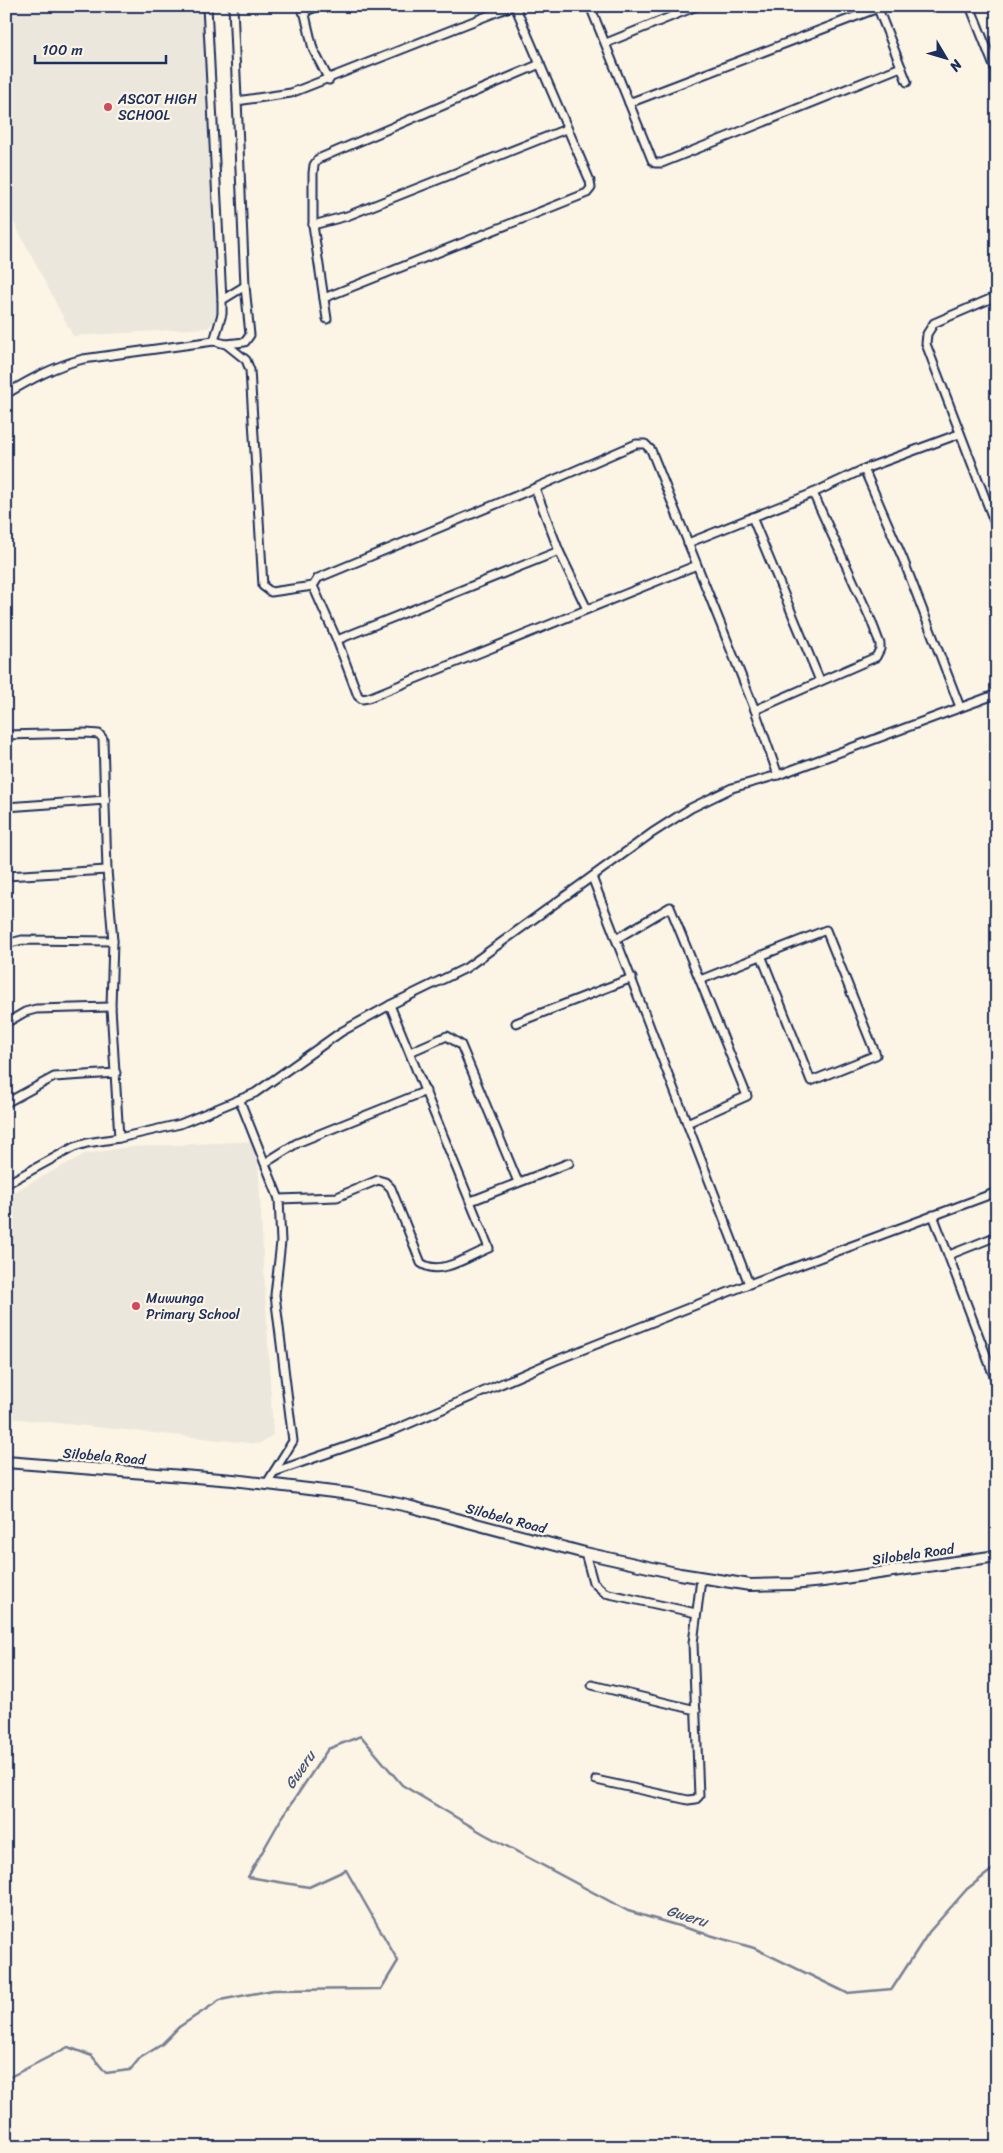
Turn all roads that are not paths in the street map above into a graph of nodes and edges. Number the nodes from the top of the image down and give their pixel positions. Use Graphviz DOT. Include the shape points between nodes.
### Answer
graph roads {
  1 [pos="207,6"];
  2 [pos="233,6"];
  3 [pos="319,6"];
  4 [pos="514,6"];
  5 [pos="590,6"];
  6 [pos="697,6"];
  7 [pos="970,6"];
  8 [pos="877,7"];
  9 [pos="303,9"];
  10 [pos="606,43"];
  11 [pos="540,64"];
  12 [pos="901,67"];
  13 [pos="997,74"];
  14 [pos="329,80"];
  15 [pos="907,82"];
  16 [pos="237,101"];
  17 [pos="629,103"];
  18 [pos="566,129"];
  19 [pos="313,224"];
  20 [pos="245,286"];
  21 [pos="997,296"];
  22 [pos="324,298"];
  23 [pos="222,300"];
  24 [pos="327,319"];
  25 [pos="214,341"];
  26 [pos="226,344"];
  27 [pos="6,394"];
  28 [pos="959,434"];
  29 [pos="864,469"];
  30 [pos="535,488"];
  31 [pos="813,493"];
  32 [pos="752,517"];
  33 [pos="997,529"];
  34 [pos="688,543"];
  35 [pos="559,551"];
  36 [pos="697,565"];
  37 [pos="313,586"];
  38 [pos="587,609"];
  39 [pos="337,640"];
  40 [pos="820,681"];
  41 [pos="997,694"];
  42 [pos="960,707"];
  43 [pos="755,710"];
  44 [pos="6,735"];
  45 [pos="778,775"];
  46 [pos="106,800"];
  47 [pos="6,807"];
  48 [pos="107,870"];
  49 [pos="6,876"];
  50 [pos="592,877"];
  51 [pos="616,939"];
  52 [pos="113,941"];
  53 [pos="6,944"];
  54 [pos="762,955"];
  55 [pos="632,978"];
  56 [pos="700,980"];
  57 [pos="390,1005"];
  58 [pos="111,1007"];
  59 [pos="6,1023"];
  60 [pos="516,1023"];
  61 [pos="410,1052"];
  62 [pos="116,1072"];
  63 [pos="426,1091"];
  64 [pos="240,1101"];
  65 [pos="6,1102"];
  66 [pos="687,1123"];
  67 [pos="119,1138"];
  68 [pos="264,1163"];
  69 [pos="569,1163"];
  70 [pos="518,1182"];
  71 [pos="6,1184"];
  72 [pos="997,1192"];
  73 [pos="279,1199"];
  74 [pos="470,1201"];
  75 [pos="933,1215"];
  76 [pos="997,1236"];
  77 [pos="949,1255"];
  78 [pos="749,1284"];
  79 [pos="997,1384"];
  80 [pos="6,1462"];
  81 [pos="274,1472"];
  82 [pos="267,1484"];
  83 [pos="585,1553"];
  84 [pos="997,1556"];
  85 [pos="701,1579"];
  86 [pos="696,1613"];
  87 [pos="592,1685"];
  88 [pos="696,1710"];
  89 [pos="596,1780"];
  1 -- 23 [label="street"];
  2 -- 16 [label="street"];
  3 -- 9 [label="street"];
  4 -- 11 [label="street"];
  4 -- 14 [label="street"];
  5 -- 10 [label="street"];
  6 -- 10 [label="street"];
  7 -- 13 [label="street"];
  8 -- 12 [label="street"];
  8 -- 17 [label="street"];
  9 -- 14 [label="street" via="313,49"];
  10 -- 17 [label="street"];
  11 -- 18 [label="street"];
  11 -- 19 [label="street" via="318,159 312,173"];
  12 -- 15 [label="street"];
  12 -- 17 [label="street" via="662,163 652,160"];
  14 -- 16 [label="street" via="291,93"];
  16 -- 20 [label="street"];
  18 -- 19 [label="street" via="347,216"];
  18 -- 22 [label="street" via="590,181 591,188 587,193"];
  19 -- 22 [label="street"];
  20 -- 23 [label="street"];
  20 -- 26 [label="street" via="250,335 245,342"];
  21 -- 28 [label="street" via="934,323 927,334 926,344"];
  22 -- 24 [label="street"];
  23 -- 25 [label="street" via="222,314"];
  25 -- 26 [label="street"];
  25 -- 27 [label="street" via="83,359 48,371"];
  26 -- 37 [label="street" via="246,360 250,370 263,586 271,592"];
  28 -- 29 [label="street"];
  28 -- 33 [label="street"];
  29 -- 31 [label="street"];
  29 -- 42 [label="street" via="903,559"];
  30 -- 34 [label="street" via="636,444 646,444"];
  30 -- 35 [label="street"];
  30 -- 37 [label="street" via="318,578"];
  31 -- 32 [label="street"];
  31 -- 40 [label="street" via="871,620 880,649 876,657"];
  32 -- 34 [label="street"];
  32 -- 40 [label="street"];
  34 -- 36 [label="street"];
  35 -- 38 [label="street"];
  35 -- 39 [label="street"];
  36 -- 38 [label="street"];
  36 -- 43 [label="street"];
  37 -- 39 [label="street"];
  38 -- 39 [label="street" via="362,699 358,696"];
  40 -- 43 [label="street"];
  41 -- 42 [label="street"];
  42 -- 45 [label="street"];
  43 -- 45 [label="street"];
  44 -- 46 [label="street" via="99,734 103,739"];
  45 -- 50 [label="street" via="732,788 690,808"];
  46 -- 47 [label="street"];
  46 -- 48 [label="street"];
  48 -- 49 [label="street"];
  48 -- 52 [label="street"];
  50 -- 51 [label="street"];
  50 -- 57 [label="street" via="466,968"];
  51 -- 55 [label="street"];
  51 -- 56 [label="street" via="670,907"];
  52 -- 53 [label="street" via="22,940"];
  52 -- 58 [label="street"];
  54 -- 54 [label="street" via="826,930 876,1055 811,1081"];
  54 -- 56 [label="street"];
  55 -- 60 [label="street"];
  55 -- 66 [label="street"];
  56 -- 66 [label="street" via="747,1096"];
  57 -- 61 [label="street"];
  57 -- 64 [label="street" via="341,1032"];
  58 -- 59 [label="street" via="36,1009"];
  58 -- 62 [label="street"];
  61 -- 63 [label="street"];
  61 -- 70 [label="street" via="448,1036 461,1045"];
  62 -- 65 [label="street" via="54,1076"];
  62 -- 67 [label="street"];
  63 -- 68 [label="street" via="297,1143"];
  63 -- 74 [label="street"];
  64 -- 67 [label="street" via="180,1124"];
  64 -- 68 [label="street"];
  66 -- 78 [label="street"];
  67 -- 71 [label="street" via="74,1147"];
  68 -- 73 [label="street"];
  69 -- 70 [label="street"];
  70 -- 74 [label="street"];
  72 -- 75 [label="street"];
  73 -- 74 [label="street" via="337,1198 378,1180 385,1182 391,1188 421,1263 428,1268 440,1269 488,1248"];
  73 -- 81 [label="street" via="281,1242 275,1295 294,1442"];
  75 -- 77 [label="street"];
  75 -- 78 [label="street"];
  76 -- 77 [label="street"];
  77 -- 79 [label="street"];
  78 -- 81 [label="street" via="392,1431"];
  80 -- 82 [label="street, Silobela Road"];
  81 -- 82 [label="street"];
  82 -- 83 [label="street, Silobela Road" via="388,1501"];
  83 -- 85 [label="street, Silobela Road"];
  83 -- 86 [label="street" via="593,1582 605,1593"];
  84 -- 85 [label="street, Silobela Road" via="792,1584 750,1585"];
  85 -- 86 [label="street"];
  86 -- 88 [label="street" via="693,1643"];
  87 -- 88 [label="street"];
  88 -- 89 [label="street" via="700,1792 696,1799"];
}
